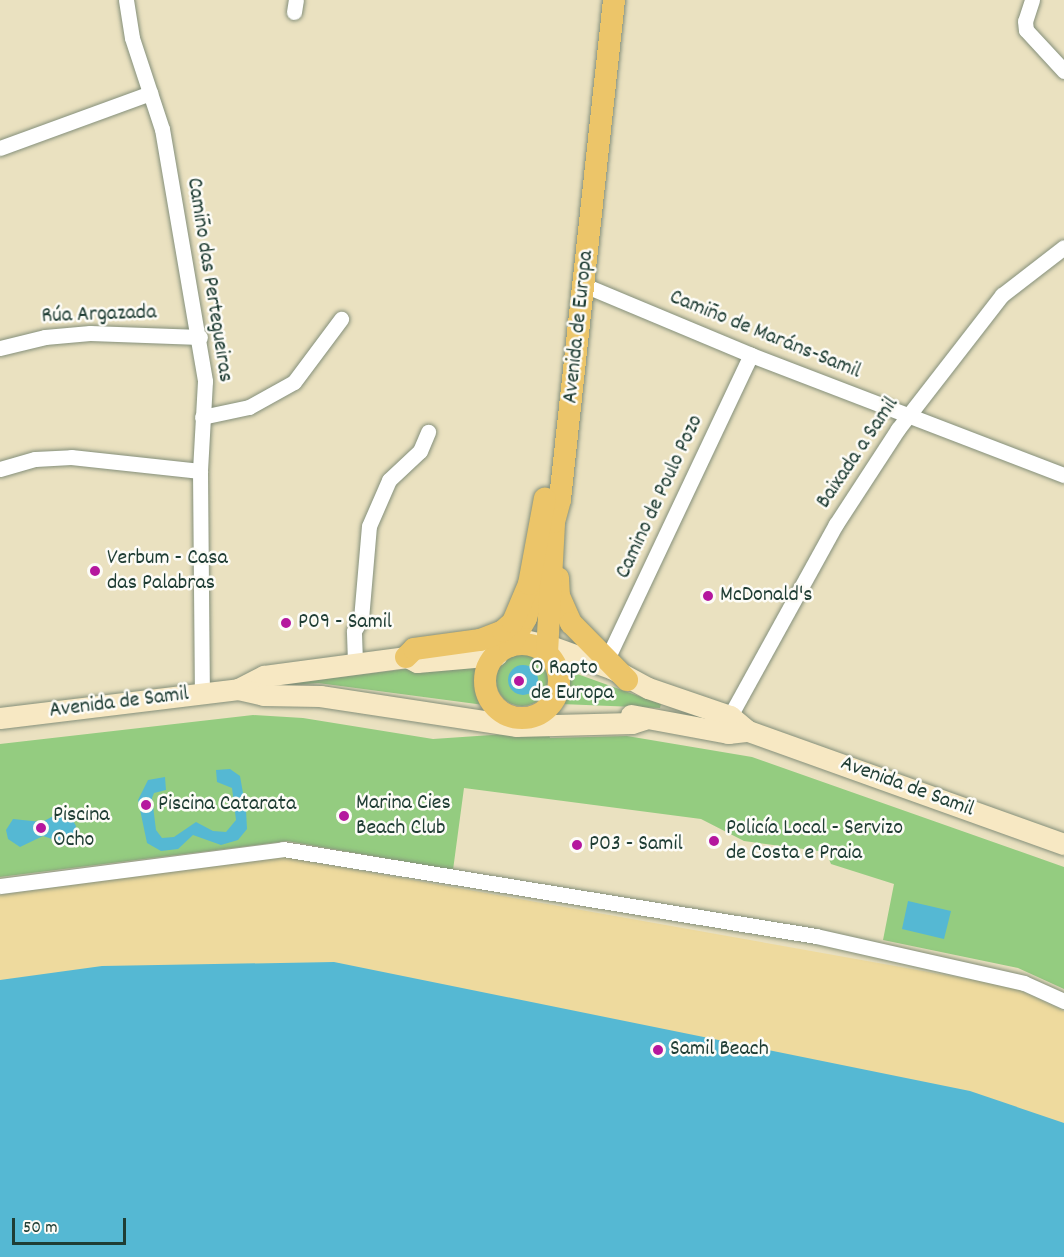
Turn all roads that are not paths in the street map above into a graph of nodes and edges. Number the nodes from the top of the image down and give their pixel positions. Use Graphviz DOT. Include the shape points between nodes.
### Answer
graph roads {
  1 [pos="126,0"];
  2 [pos="600,0"];
  3 [pos="614,0"];
  4 [pos="1032,0"];
  5 [pos="1064,71"];
  6 [pos="150,93"];
  7 [pos="0,148"];
  8 [pos="1064,247"];
  9 [pos="584,285"];
  10 [pos="341,319"];
  11 [pos="200,337"];
  12 [pos="0,348"];
  13 [pos="752,355"];
  14 [pos="202,417"];
  15 [pos="908,417"];
  16 [pos="428,432"];
  17 [pos="0,470"];
  18 [pos="200,471"];
  19 [pos="1064,475"];
  20 [pos="553,498"];
  21 [pos="507,647"];
  22 [pos="549,653"];
  23 [pos="406,657"];
  24 [pos="608,657"];
  25 [pos="355,662"];
  26 [pos="627,680"];
  27 [pos="238,689"];
  28 [pos="202,692"];
  29 [pos="505,714"];
  30 [pos="460,716"];
  31 [pos="535,716"];
  32 [pos="730,716"];
  33 [pos="0,717"];
  34 [pos="644,719"];
  35 [pos="748,731"];
  36 [pos="1064,844"];
  37 [pos="0,886"];
  38 [pos="1064,1002"];
  1 -- 6 [label="street, Camiño das Pertegueiras" via="132,38"];
  2 -- 20 [label="main road, Avenida de Europa"];
  3 -- 9 [label="main road, Avenida de Europa"];
  4 -- 5 [label="street" via="1026,30"];
  6 -- 7 [label="street"];
  6 -- 11 [label="street, Camiño das Pertegueiras" via="162,129 179,241"];
  8 -- 15 [label="street, Baixada a Samil" via="1002,295"];
  9 -- 13 [label="street, Camiño de Maráns-Samil"];
  9 -- 20 [label="main road, Avenida de Europa"];
  10 -- 14 [label="street" via="294,382 257,405"];
  11 -- 12 [label="street, Rúa Argazada" via="90,333 45,337"];
  11 -- 14 [label="street, Camiño das Pertegueiras" via="205,381"];
  13 -- 15 [label="street, Camiño de Maráns-Samil"];
  13 -- 24 [label="street, Camino de Poulo Pozo"];
  14 -- 18 [label="street, Camiño das Pertegueiras"];
  15 -- 19 [label="street, Camiño de Maráns-Samil"];
  15 -- 32 [label="street, Baixada a Samil" via="836,524"];
  16 -- 25 [label="street" via="420,451 389,480 369,526 361,619 354,631"];
  17 -- 18 [label="street" via="35,459 71,457"];
  18 -- 28 [label="street, Camiño das Pertegueiras"];
  20 -- 21 [label="main road, Avenida de Europa" via="535,592"];
  20 -- 22 [label="main road, Avenida de Europa"];
  20 -- 23 [label="main road" via="529,584 513,622 503,631 480,640 414,649"];
  20 -- 24 [label="main road" via="559,596 572,623"];
  21 -- 22 [label="main road" via="525,644"];
  21 -- 23 [label="main road, Avenida de Samil"];
  21 -- 29 [label="main road" via="488,669 486,687 492,703"];
  22 -- 26 [label="main road, Avenida de Samil" via="611,668"];
  22 -- 31 [label="main road" via="559,676 557,693 549,707"];
  23 -- 25 [label="main road, Avenida de Samil"];
  24 -- 26 [label="main road"];
  25 -- 27 [label="main road, Avenida de Samil" via="264,676"];
  26 -- 32 [label="main road, Avenida de Samil"];
  27 -- 28 [label="main road, Avenida de Samil"];
  27 -- 30 [label="main road, Avenida de Samil"];
  28 -- 33 [label="main road, Avenida de Samil"];
  29 -- 30 [label="main road, Avenida de Samil"];
  29 -- 31 [label="main road"];
  30 -- 34 [label="main road, Avenida de Samil" via="472,722 516,726 632,723"];
  31 -- 34 [label="main road, Avenida de Samil" via="633,714"];
  32 -- 35 [label="main road, Avenida de Samil"];
  34 -- 35 [label="main road, Avenida de Samil" via="689,723 728,733"];
  35 -- 36 [label="main road, Avenida de Samil"];
  37 -- 38 [label="street" via="283,849 816,936 1024,983"];
}
